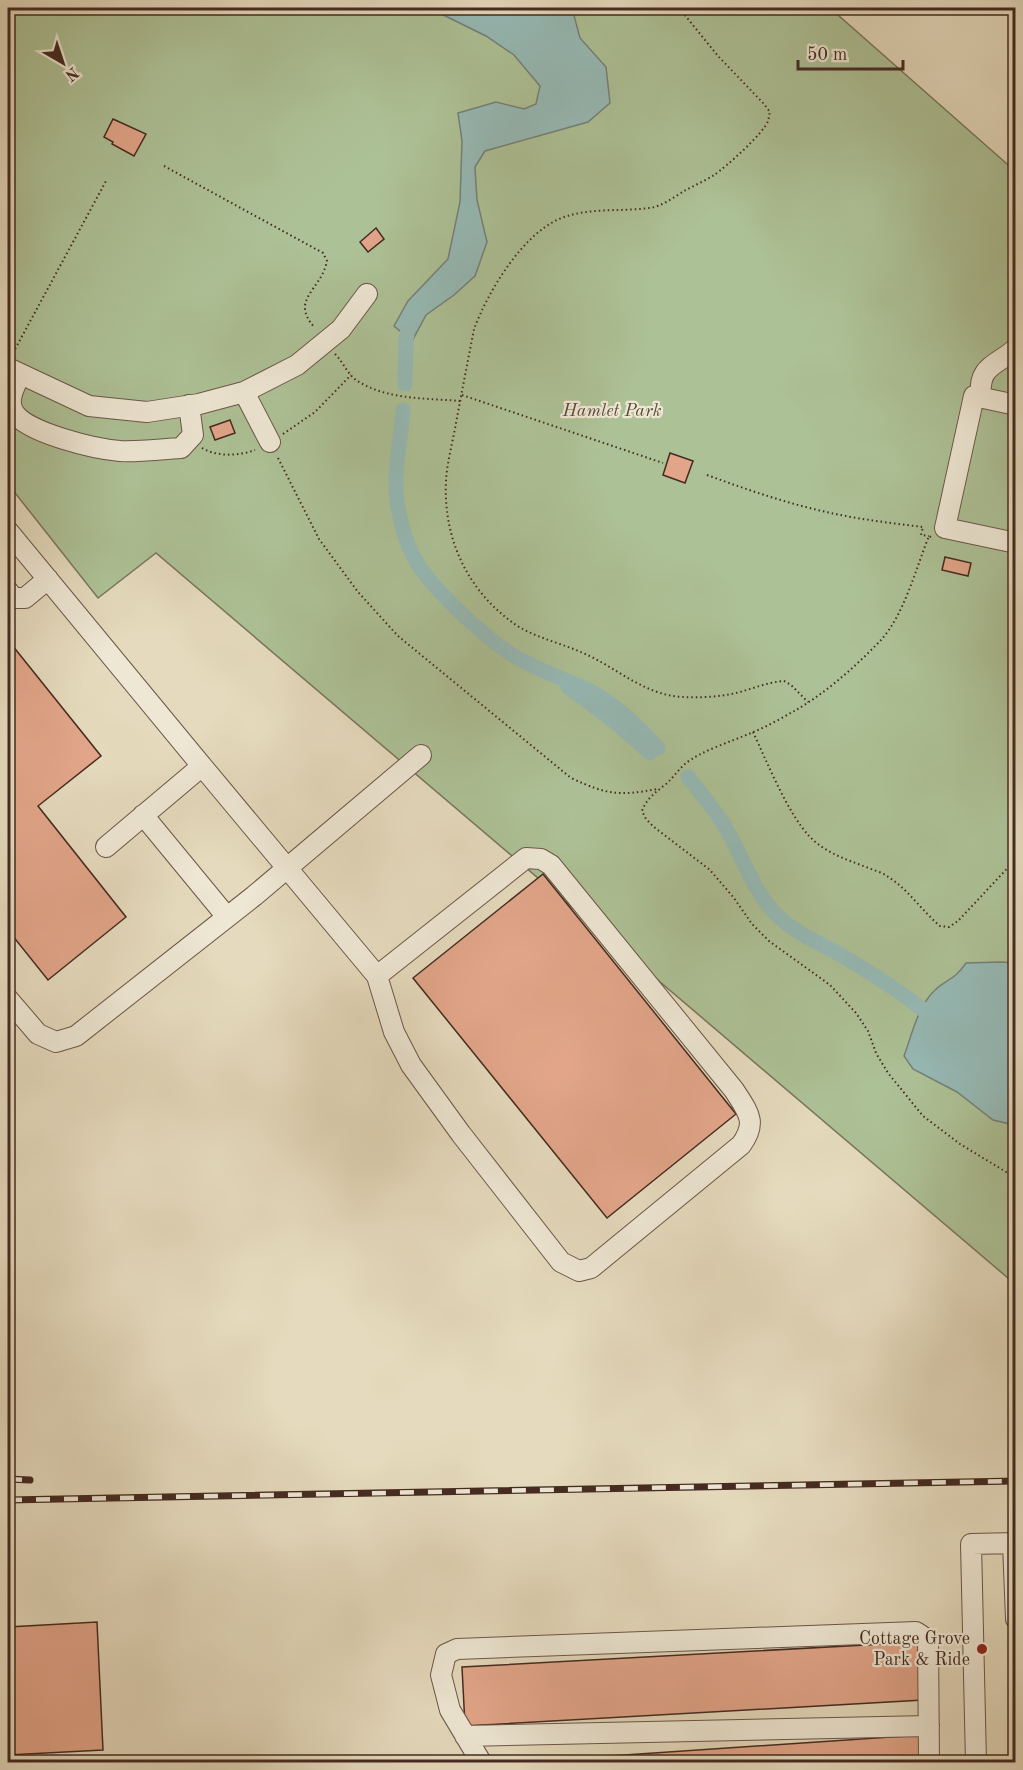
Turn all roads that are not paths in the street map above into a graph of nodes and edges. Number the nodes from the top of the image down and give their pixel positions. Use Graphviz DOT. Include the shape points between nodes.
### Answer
graph roads {
  1 [pos="367,294"];
  2 [pos="1014,354"];
  3 [pos="13,367"];
  4 [pos="244,392"];
  5 [pos="980,398"];
  6 [pos="189,405"];
  7 [pos="1016,405"];
  8 [pos="270,442"];
  9 [pos="8,531"];
  10 [pos="1016,543"];
  11 [pos="48,579"];
  12 [pos="8,591"];
  13 [pos="421,755"];
  14 [pos="202,766"];
  15 [pos="144,815"];
  16 [pos="106,847"];
  17 [pos="286,868"];
  18 [pos="227,917"];
  19 [pos="377,976"];
  20 [pos="8,999"];
  21 [pos="1014,1543"];
  22 [pos="1016,1619"];
  23 [pos="929,1726"];
  24 [pos="465,1736"];
  25 [pos="481,1762"];
  26 [pos="929,1762"];
  27 [pos="976,1762"];
  1 -- 4 [label="lane" via="341,328 297,365"];
  2 -- 5 [label="lane" via="984,374"];
  3 -- 6 [label="lane" via="89,406 147,412"];
  3 -- 6 [label="lane" via="12,410 23,422 57,438 120,451 181,448 193,435"];
  4 -- 6 [label="lane"];
  4 -- 8 [label="lane"];
  5 -- 7 [label="lane"];
  5 -- 10 [label="lane" via="974,396 945,528"];
  9 -- 11 [label="lane"];
  11 -- 12 [label="lane" via="25,598 13,598"];
  11 -- 14 [label="lane"];
  13 -- 17 [label="lane"];
  14 -- 15 [label="lane"];
  14 -- 17 [label="lane"];
  15 -- 16 [label="lane"];
  15 -- 18 [label="lane"];
  17 -- 18 [label="lane"];
  17 -- 19 [label="lane"];
  18 -- 20 [label="lane" via="76,1036 56,1042 38,1034"];
  19 -- 19 [label="lane" via="394,1032 411,1065 561,1262 579,1271 591,1268 741,1145 749,1134 751,1115 734,1090 551,865 541,859 526,858"];
  21 -- 22 [label="lane"];
  21 -- 27 [label="lane" via="971,1544"];
  23 -- 24 [label="lane"];
  23 -- 24 [label="lane" via="928,1640 916,1632 457,1649 446,1654 441,1675 450,1710"];
  23 -- 26 [label="lane"];
  24 -- 25 [label="lane"];
}
